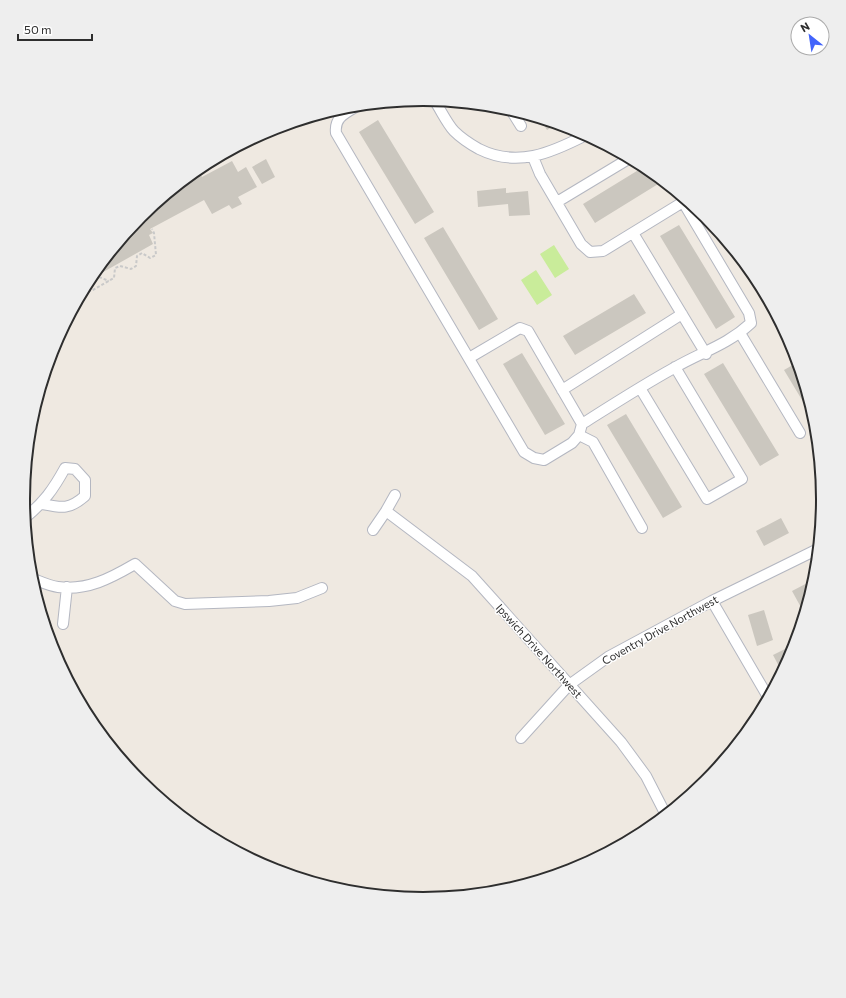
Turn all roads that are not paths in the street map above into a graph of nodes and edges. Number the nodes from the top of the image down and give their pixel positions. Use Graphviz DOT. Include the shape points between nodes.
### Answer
graph roads {
  1 [pos="438,107"];
  2 [pos="343,115"];
  3 [pos="515,117"];
  4 [pos="521,126"];
  5 [pos="578,138"];
  6 [pos="533,157"];
  7 [pos="624,162"];
  8 [pos="557,202"];
  9 [pos="681,203"];
  10 [pos="690,211"];
  11 [pos="633,232"];
  12 [pos="682,314"];
  13 [pos="740,333"];
  14 [pos="706,354"];
  15 [pos="469,358"];
  16 [pos="675,367"];
  17 [pos="640,388"];
  18 [pos="562,390"];
  19 [pos="582,424"];
  20 [pos="800,433"];
  21 [pos="579,435"];
  22 [pos="395,495"];
  23 [pos="42,504"];
  24 [pos="386,512"];
  25 [pos="31,513"];
  26 [pos="642,528"];
  27 [pos="373,530"];
  28 [pos="813,552"];
  29 [pos="39,581"];
  30 [pos="67,587"];
  31 [pos="322,588"];
  32 [pos="712,601"];
  33 [pos="63,624"];
  34 [pos="569,685"];
  35 [pos="765,692"];
  36 [pos="521,738"];
  37 [pos="663,810"];
  1 -- 6 [label="street" via="454,131 489,154 518,159"];
  2 -- 15 [label="street" via="335,125 336,133"];
  3 -- 4 [label="street"];
  5 -- 6 [label="street"];
  6 -- 8 [label="street"];
  7 -- 8 [label="street"];
  8 -- 11 [label="street" via="581,244 590,252 603,251"];
  9 -- 11 [label="street"];
  10 -- 13 [label="street" via="749,312 751,323"];
  11 -- 12 [label="street"];
  12 -- 14 [label="street"];
  12 -- 18 [label="street"];
  13 -- 14 [label="street"];
  13 -- 20 [label="street"];
  14 -- 16 [label="street"];
  15 -- 18 [label="street" via="520,328 528,331"];
  15 -- 21 [label="street" via="524,452 544,460 572,443"];
  16 -- 17 [label="street"];
  16 -- 17 [label="street" via="742,479 707,500"];
  17 -- 19 [label="street"];
  18 -- 19 [label="street"];
  19 -- 21 [label="street"];
  21 -- 26 [label="street" via="592,442"];
  22 -- 24 [label="street"];
  23 -- 23 [label="street" via="65,468 75,469 84,480 84,496 74,506 60,508"];
  23 -- 25 [label="street"];
  24 -- 27 [label="street"];
  24 -- 34 [label="street, Ipswich Drive Northwest" via="472,576"];
  28 -- 32 [label="street, Coventry Drive Northwest"];
  29 -- 30 [label="street" via="57,587"];
  30 -- 31 [label="street" via="82,587 106,580 135,564 175,601 185,604 283,600"];
  30 -- 33 [label="street"];
  32 -- 34 [label="street, Coventry Drive Northwest" via="608,657"];
  32 -- 35 [label="street"];
  34 -- 36 [label="street, Coventry Drive Northwest"];
  34 -- 37 [label="street, Ipswich Drive Northwest" via="621,742 646,776"];
}
